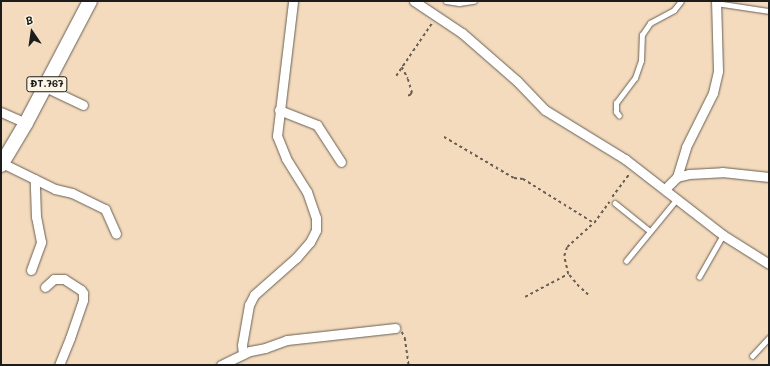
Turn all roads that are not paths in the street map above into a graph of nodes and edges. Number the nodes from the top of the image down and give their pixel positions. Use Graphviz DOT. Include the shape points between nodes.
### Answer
graph roads {
  1 [pos="90,1"];
  2 [pos="294,1"];
  3 [pos="414,1"];
  4 [pos="446,1"];
  5 [pos="474,1"];
  6 [pos="680,1"];
  7 [pos="716,2"];
  8 [pos="769,11"];
  9 [pos="45,87"];
  10 [pos="82,105"];
  11 [pos="279,110"];
  12 [pos="1,112"];
  13 [pos="619,116"];
  14 [pos="26,123"];
  15 [pos="341,162"];
  16 [pos="2,164"];
  17 [pos="677,177"];
  18 [pos="769,177"];
  19 [pos="35,179"];
  20 [pos="665,189"];
  21 [pos="678,198"];
  22 [pos="615,203"];
  23 [pos="650,231"];
  24 [pos="116,234"];
  25 [pos="723,235"];
  26 [pos="626,260"];
  27 [pos="769,264"];
  28 [pos="31,270"];
  29 [pos="699,277"];
  30 [pos="45,287"];
  31 [pos="395,328"];
  32 [pos="769,338"];
  33 [pos="243,354"];
  34 [pos="752,356"];
  35 [pos="59,365"];
  36 [pos="221,365"];
  1 -- 9 [label="main road, ĐT.767"];
  2 -- 11 [label="street"];
  3 -- 20 [label="street" via="462,33 517,81 545,110 634,166"];
  4 -- 5 [label="lane"];
  6 -- 13 [label="lane" via="674,10 650,23 642,35 641,61 635,78 616,103 616,112"];
  7 -- 8 [label="lane"];
  7 -- 17 [label="street" via="718,71 713,93 686,147"];
  9 -- 10 [label="street"];
  9 -- 14 [label="main road, ĐT.767"];
  11 -- 15 [label="street" via="317,125"];
  11 -- 33 [label="street" via="276,136 307,192 316,218 316,230 310,242 296,258 254,295 249,305 242,345"];
  12 -- 14 [label="street"];
  14 -- 16 [label="main road, ĐT.767"];
  16 -- 19 [label="street"];
  17 -- 18 [label="street" via="722,172"];
  17 -- 20 [label="street"];
  19 -- 24 [label="street" via="105,209"];
  19 -- 28 [label="street" via="36,217 41,242"];
  20 -- 21 [label="street"];
  21 -- 23 [label="lane"];
  21 -- 25 [label="street"];
  22 -- 23 [label="lane"];
  23 -- 26 [label="lane"];
  25 -- 27 [label="street"];
  25 -- 29 [label="lane"];
  30 -- 35 [label="street" via="54,279 64,279 83,293"];
  31 -- 33 [label="street" via="287,340"];
  32 -- 34 [label="lane"];
  33 -- 36 [label="street"];
}
